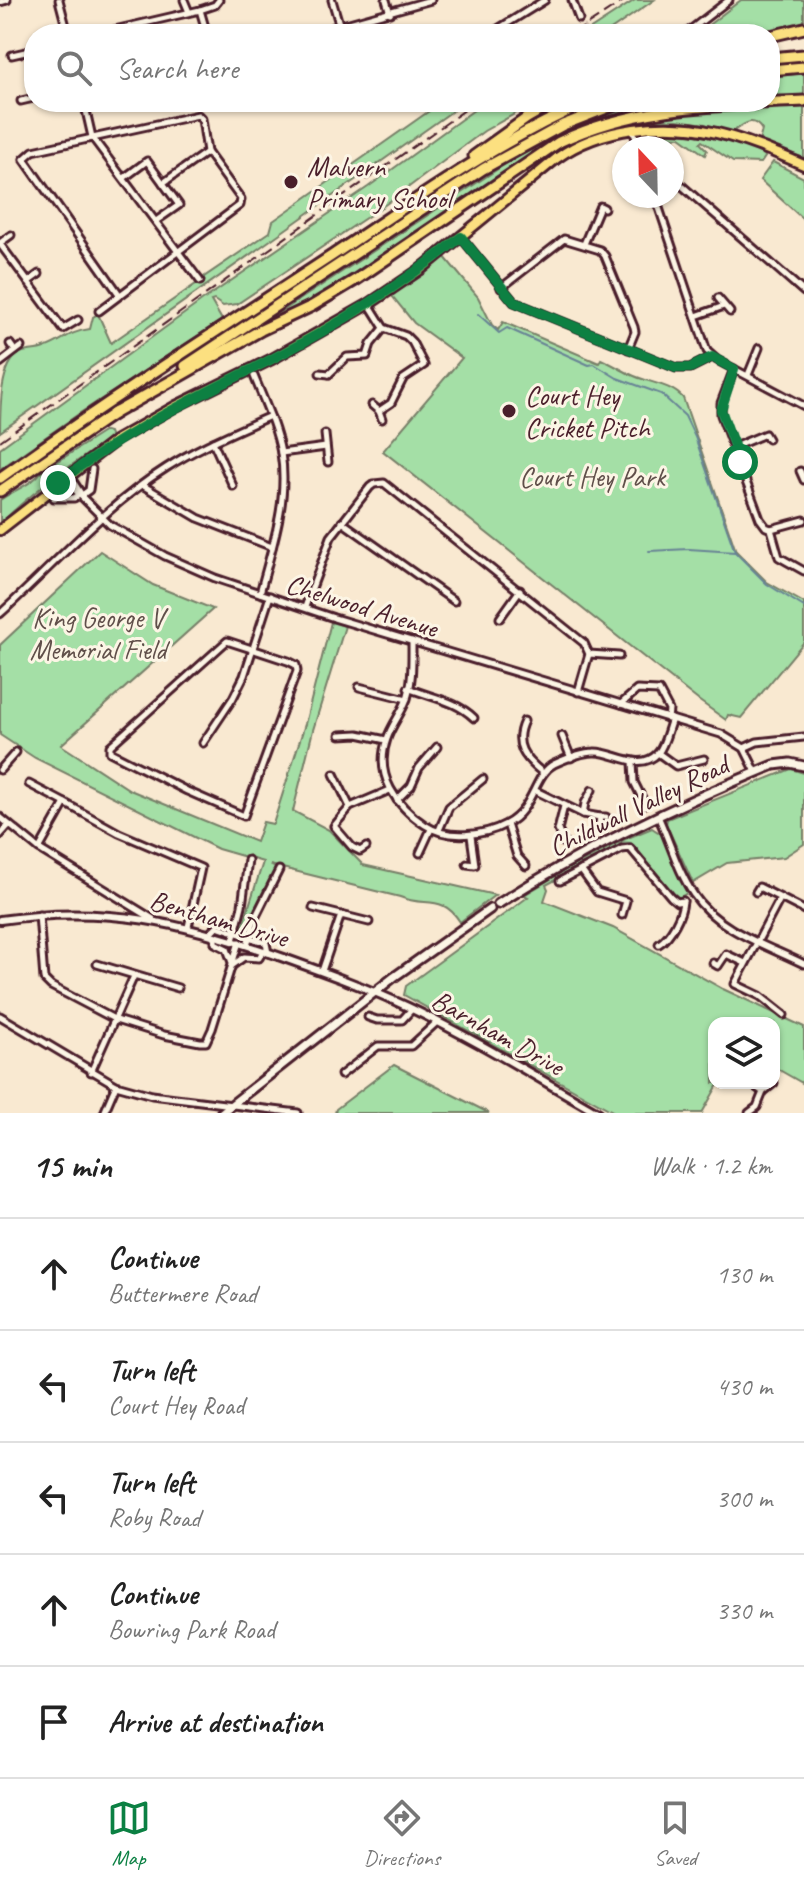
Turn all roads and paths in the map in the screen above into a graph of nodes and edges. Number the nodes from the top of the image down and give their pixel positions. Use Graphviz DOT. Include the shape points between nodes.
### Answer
graph roads {
  1 [pos="7,0"];
  2 [pos="59,0"];
  3 [pos="184,0"];
  4 [pos="219,0"];
  5 [pos="332,0"];
  6 [pos="386,0"];
  7 [pos="431,0"];
  8 [pos="525,0"];
  9 [pos="545,0"];
  10 [pos="572,0"];
  11 [pos="729,0"];
  12 [pos="0,2"];
  13 [pos="200,10"];
  14 [pos="529,10"];
  15 [pos="189,12"];
  16 [pos="390,13"];
  17 [pos="579,19"];
  18 [pos="65,24"];
  19 [pos="139,24"];
  20 [pos="204,24"];
  21 [pos="339,24"];
  22 [pos="351,24"];
  23 [pos="506,24"];
  24 [pos="698,24"];
  25 [pos="804,28"];
  26 [pos="780,34"];
  27 [pos="24,52"];
  28 [pos="12,55"];
  29 [pos="804,55"];
  30 [pos="780,57"];
  31 [pos="804,67"];
  32 [pos="780,69"];
  33 [pos="24,100"];
  34 [pos="21,101"];
  35 [pos="804,101"];
  36 [pos="780,103"];
  37 [pos="86,112"];
  38 [pos="539,112"];
  39 [pos="567,112"];
  40 [pos="596,112"];
  41 [pos="653,112"];
  42 [pos="633,130"];
  43 [pos="635,136"];
  44 [pos="92,137"];
  45 [pos="207,152"];
  46 [pos="804,164"];
  47 [pos="124,178"];
  48 [pos="163,183"];
  49 [pos="684,187"];
  50 [pos="604,208"];
  51 [pos="659,208"];
  52 [pos="156,221"];
  53 [pos="374,228"];
  54 [pos="11,235"];
  55 [pos="461,237"];
  56 [pos="0,243"];
  57 [pos="584,244"];
  58 [pos="178,250"];
  59 [pos="39,274"];
  60 [pos="200,281"];
  61 [pos="28,282"];
  62 [pos="501,288"];
  63 [pos="804,292"];
  64 [pos="119,294"];
  65 [pos="718,298"];
  66 [pos="369,304"];
  67 [pos="724,306"];
  68 [pos="99,311"];
  69 [pos="730,312"];
  70 [pos="696,316"];
  71 [pos="78,320"];
  72 [pos="384,328"];
  73 [pos="10,344"];
  74 [pos="759,348"];
  75 [pos="628,349"];
  76 [pos="712,357"];
  77 [pos="0,363"];
  78 [pos="734,369"];
  79 [pos="320,373"];
  80 [pos="329,374"];
  81 [pos="748,375"];
  82 [pos="254,376"];
  83 [pos="337,381"];
  84 [pos="372,405"];
  85 [pos="804,406"];
  86 [pos="379,411"];
  87 [pos="113,414"];
  88 [pos="270,416"];
  89 [pos="382,419"];
  90 [pos="325,434"];
  91 [pos="768,439"];
  92 [pos="213,442"];
  93 [pos="326,447"];
  94 [pos="734,448"];
  95 [pos="281,453"];
  96 [pos="328,462"];
  97 [pos="92,469"];
  98 [pos="800,471"];
  99 [pos="66,477"];
  100 [pos="0,478"];
  101 [pos="804,480"];
  102 [pos="142,485"];
  103 [pos="233,486"];
  104 [pos="0,491"];
  105 [pos="81,494"];
  106 [pos="54,498"];
  107 [pos="102,518"];
  108 [pos="804,520"];
  109 [pos="342,522"];
  110 [pos="771,529"];
  111 [pos="0,530"];
  112 [pos="272,547"];
  113 [pos="804,571"];
  114 [pos="520,590"];
  115 [pos="260,593"];
  116 [pos="270,596"];
  117 [pos="454,601"];
  118 [pos="305,607"];
  119 [pos="0,614"];
  120 [pos="500,618"];
  121 [pos="412,641"];
  122 [pos="252,651"];
  123 [pos="589,654"];
  124 [pos="619,656"];
  125 [pos="359,687"];
  126 [pos="408,688"];
  127 [pos="578,692"];
  128 [pos="407,699"];
  129 [pos="621,704"];
  130 [pos="474,718"];
  131 [pos="670,719"];
  132 [pos="524,721"];
  133 [pos="340,735"];
  134 [pos="562,736"];
  135 [pos="804,737"];
  136 [pos="386,740"];
  137 [pos="203,743"];
  138 [pos="437,747"];
  139 [pos="744,748"];
  140 [pos="16,752"];
  141 [pos="658,753"];
  142 [pos="571,758"];
  143 [pos="704,759"];
  144 [pos="633,761"];
  145 [pos="804,766"];
  146 [pos="0,770"];
  147 [pos="756,772"];
  148 [pos="543,773"];
  149 [pos="334,774"];
  150 [pos="483,779"];
  151 [pos="29,784"];
  152 [pos="390,790"];
  153 [pos="592,790"];
  154 [pos="536,791"];
  155 [pos="397,800"];
  156 [pos="65,803"];
  157 [pos="645,804"];
  158 [pos="564,806"];
  159 [pos="350,807"];
  160 [pos="583,814"];
  161 [pos="657,815"];
  162 [pos="0,817"];
  163 [pos="601,819"];
  164 [pos="507,824"];
  165 [pos="9,825"];
  166 [pos="431,829"];
  167 [pos="439,830"];
  168 [pos="0,835"];
  169 [pos="471,836"];
  170 [pos="564,843"];
  171 [pos="366,847"];
  172 [pos="39,849"];
  173 [pos="420,853"];
  174 [pos="248,860"];
  175 [pos="467,864"];
  176 [pos="526,866"];
  177 [pos="279,870"];
  178 [pos="581,870"];
  179 [pos="560,881"];
  180 [pos="756,892"];
  181 [pos="693,894"];
  182 [pos="780,899"];
  183 [pos="683,901"];
  184 [pos="498,904"];
  185 [pos="127,905"];
  186 [pos="313,908"];
  187 [pos="490,909"];
  188 [pos="804,910"];
  189 [pos="39,915"];
  190 [pos="341,915"];
  191 [pos="622,915"];
  192 [pos="127,916"];
  193 [pos="153,919"];
  194 [pos="0,920"];
  195 [pos="369,922"];
  196 [pos="188,927"];
  197 [pos="235,932"];
  198 [pos="213,934"];
  199 [pos="249,937"];
  200 [pos="757,941"];
  201 [pos="240,943"];
  202 [pos="659,944"];
  203 [pos="266,952"];
  204 [pos="713,963"];
  205 [pos="745,963"];
  206 [pos="97,964"];
  207 [pos="804,964"];
  208 [pos="233,965"];
  209 [pos="322,971"];
  210 [pos="134,976"];
  211 [pos="178,988"];
  212 [pos="374,993"];
  213 [pos="412,1009"];
  214 [pos="784,1015"];
  215 [pos="0,1016"];
  216 [pos="368,1017"];
  217 [pos="116,1020"];
  218 [pos="437,1022"];
  219 [pos="361,1049"];
  220 [pos="366,1055"];
  221 [pos="91,1072"];
  222 [pos="341,1075"];
  223 [pos="116,1085"];
  224 [pos="759,1089"];
  225 [pos="766,1089"];
  226 [pos="763,1092"];
  227 [pos="233,1104"];
  228 [pos="104,1113"];
  229 [pos="221,1113"];
  230 [pos="298,1113"];
  231 [pos="599,1113"];
  232 [pos="749,1113"];
  1 -- 12 [label="street"];
  2 -- 18 [label="street"];
  3 -- 15 [label="street"];
  4 -- 13 [label="street"];
  5 -- 21 [label="street"];
  6 -- 16 [label="street"];
  7 -- 16 [label="street"];
  8 -- 14 [label="street"];
  9 -- 14 [label="street"];
  10 -- 17 [label="street"];
  11 -- 24 [label="street"];
  13 -- 15 [label="street"];
  13 -- 20 [label="street"];
  14 -- 23 [label="street"];
  15 -- 19 [label="street"];
  16 -- 22 [label="street"];
  25 -- 26 [label="highway"];
  27 -- 28 [label="street"];
  29 -- 30 [label="highway"];
  31 -- 32 [label="highway"];
  33 -- 34 [label="street"];
  35 -- 36 [label="highway"];
  37 -- 44 [label="street"];
  38 -- 53 [label="highway"];
  39 -- 53 [label="highway" via="478,159"];
  40 -- 87 [label="highway" via="483,169"];
  41 -- 87 [label="highway" via="590,127 559,142 357,279"];
  42 -- 43 [label="street"];
  42 -- 46 [label="main road" via="717,133"];
  42 -- 55 [label="main road" via="566,151"];
  44 -- 45 [label="street" via="198,115"];
  44 -- 47 [label="street"];
  44 -- 64 [label="street" via="33,151 24,159"];
  45 -- 48 [label="street"];
  45 -- 58 [label="street" via="241,199 240,205"];
  47 -- 48 [label="street" via="147,161"];
  47 -- 52 [label="street"];
  48 -- 52 [label="street" via="179,205"];
  49 -- 63 [label="street"];
  50 -- 57 [label="street" via="600,206"];
  51 -- 70 [label="street"];
  52 -- 58 [label="street"];
  53 -- 100 [label="highway"];
  54 -- 56 [label="street"];
  55 -- 62 [label="street"];
  55 -- 66 [label="main road"];
  56 -- 61 [label="street"];
  57 -- 62 [label="street" via="560,240"];
  57 -- 75 [label="street" via="605,256 634,327"];
  58 -- 60 [label="street"];
  58 -- 64 [label="street"];
  59 -- 61 [label="street"];
  61 -- 71 [label="street" via="63,329"];
  62 -- 75 [label="street" via="514,302"];
  64 -- 68 [label="street"];
  65 -- 67 [label="street"];
  66 -- 72 [label="street"];
  66 -- 99 [label="main road" via="116,440"];
  67 -- 69 [label="street"];
  67 -- 70 [label="street"];
  70 -- 76 [label="street"];
  72 -- 80 [label="street" via="373,340 367,360 347,357"];
  72 -- 86 [label="street" via="406,336 426,367 403,379 391,403"];
  73 -- 77 [label="street" via="18,349"];
  74 -- 81 [label="street"];
  75 -- 76 [label="street" via="683,370"];
  76 -- 78 [label="street"];
  78 -- 81 [label="street"];
  78 -- 94 [label="street" via="721,410"];
  79 -- 80 [label="street"];
  80 -- 83 [label="street"];
  81 -- 85 [label="street"];
  82 -- 88 [label="street"];
  84 -- 86 [label="street"];
  86 -- 89 [label="street"];
  87 -- 104 [label="highway"];
  88 -- 92 [label="street"];
  88 -- 95 [label="street"];
  90 -- 93 [label="street"];
  91 -- 94 [label="street" via="765,434"];
  92 -- 102 [label="street"];
  92 -- 103 [label="street"];
  93 -- 95 [label="street"];
  93 -- 96 [label="street"];
  94 -- 110 [label="street" via="760,519"];
  95 -- 112 [label="street" via="281,506"];
  97 -- 105 [label="street" via="89,490"];
  98 -- 101 [label="street"];
  99 -- 105 [label="street, Chelwood Avenue"];
  99 -- 111 [label="main road"];
  102 -- 107 [label="street"];
  102 -- 112 [label="street" via="198,518"];
  105 -- 106 [label="street"];
  105 -- 107 [label="street, Chelwood Avenue"];
  107 -- 115 [label="street, Chelwood Avenue" via="165,556"];
  107 -- 119 [label="street"];
  108 -- 110 [label="street"];
  109 -- 114 [label="street" via="370,487 384,483"];
  109 -- 117 [label="street"];
  109 -- 118 [label="street" via="328,543"];
  110 -- 113 [label="street" via="779,557"];
  112 -- 115 [label="street"];
  114 -- 120 [label="street"];
  114 -- 123 [label="street" via="584,643"];
  115 -- 116 [label="street, Chelwood Avenue"];
  116 -- 118 [label="street, Chelwood Avenue"];
  116 -- 122 [label="street"];
  118 -- 121 [label="street, Chelwood Avenue"];
  121 -- 126 [label="street"];
  121 -- 127 [label="street, Chelwood Avenue"];
  122 -- 122 [label="street" via="288,661 297,671 244,816 110,752 110,746 221,645 227,641"];
  122 -- 137 [label="street" via="233,698"];
  123 -- 124 [label="street"];
  123 -- 127 [label="street"];
  125 -- 128 [label="street"];
  126 -- 128 [label="street"];
  126 -- 130 [label="street" via="462,706"];
  127 -- 129 [label="street, Chelwood Avenue"];
  128 -- 136 [label="street"];
  129 -- 131 [label="street, Chelwood Avenue"];
  129 -- 131 [label="street" via="637,690 659,691"];
  131 -- 139 [label="street, Chelwood Avenue" via="721,734"];
  131 -- 141 [label="street"];
  132 -- 148 [label="street" via="519,747"];
  133 -- 136 [label="street"];
  134 -- 142 [label="street"];
  135 -- 139 [label="street"];
  136 -- 152 [label="street" via="383,775"];
  138 -- 155 [label="street"];
  139 -- 147 [label="street"];
  140 -- 146 [label="street"];
  141 -- 143 [label="street" via="676,766"];
  141 -- 144 [label="street"];
  142 -- 144 [label="street" via="590,751"];
  142 -- 148 [label="street"];
  144 -- 157 [label="street" via="634,782"];
  145 -- 147 [label="main road, Childwall Valley Road" via="783,763"];
  147 -- 161 [label="main road, Childwall Valley Road"];
  148 -- 154 [label="street"];
  149 -- 159 [label="street"];
  150 -- 167 [label="street" via="449,807"];
  151 -- 156 [label="street"];
  152 -- 155 [label="street"];
  152 -- 159 [label="street"];
  153 -- 160 [label="street"];
  154 -- 158 [label="street"];
  154 -- 164 [label="street" via="524,811"];
  155 -- 166 [label="street"];
  156 -- 172 [label="street"];
  156 -- 196 [label="street" via="201,868"];
  158 -- 160 [label="street"];
  158 -- 170 [label="street" via="558,830"];
  159 -- 171 [label="street" via="331,824 352,847"];
  160 -- 163 [label="street"];
  161 -- 181 [label="street"];
  161 -- 184 [label="main road, Childwall Valley Road"];
  162 -- 165 [label="street"];
  164 -- 169 [label="street"];
  164 -- 176 [label="street" via="517,856"];
  165 -- 168 [label="street"];
  165 -- 172 [label="street"];
  166 -- 167 [label="street"];
  166 -- 173 [label="street"];
  167 -- 169 [label="street"];
  169 -- 175 [label="street" via="475,865"];
  172 -- 185 [label="street"];
  174 -- 197 [label="street"];
  177 -- 199 [label="street"];
  178 -- 179 [label="street"];
  178 -- 183 [label="street" via="630,848 671,897"];
  178 -- 191 [label="street" via="597,892 626,901"];
  180 -- 182 [label="street" via="759,887"];
  181 -- 183 [label="street"];
  181 -- 200 [label="street" via="722,922"];
  182 -- 188 [label="street"];
  182 -- 200 [label="street"];
  183 -- 202 [label="street"];
  185 -- 192 [label="street"];
  185 -- 193 [label="street"];
  186 -- 190 [label="street"];
  187 -- 212 [label="main road"];
  189 -- 192 [label="street, Bentham Drive"];
  189 -- 194 [label="street, Bentham Drive"];
  189 -- 217 [label="street" via="44,979"];
  190 -- 195 [label="street"];
  190 -- 209 [label="street"];
  192 -- 193 [label="street, Bentham Drive"];
  193 -- 196 [label="street, Bentham Drive"];
  196 -- 198 [label="street, Bentham Drive"];
  197 -- 198 [label="street" via="216,926"];
  197 -- 199 [label="street"];
  197 -- 201 [label="street"];
  198 -- 201 [label="street, Bentham Drive"];
  198 -- 208 [label="street"];
  199 -- 201 [label="street"];
  199 -- 203 [label="street" via="267,943"];
  200 -- 205 [label="street"];
  200 -- 207 [label="street"];
  201 -- 203 [label="street, Bentham Drive"];
  201 -- 208 [label="street"];
  203 -- 208 [label="street"];
  203 -- 209 [label="street, Bentham Drive"];
  204 -- 205 [label="street" via="718,966 726,954"];
  205 -- 214 [label="street" via="735,984"];
  206 -- 210 [label="street"];
  208 -- 217 [label="street" via="206,1042"];
  209 -- 212 [label="street, Bentham Drive"];
  210 -- 211 [label="street"];
  210 -- 217 [label="street"];
  212 -- 213 [label="street, Barnham Drive"];
  212 -- 227 [label="main road"];
  213 -- 216 [label="street" via="402,1020"];
  213 -- 218 [label="street, Barnham Drive"];
  215 -- 221 [label="street"];
  217 -- 221 [label="street"];
  218 -- 220 [label="street" via="411,1046 380,1046"];
  218 -- 231 [label="street, Barnham Drive"];
  219 -- 220 [label="street"];
  220 -- 222 [label="street"];
  221 -- 223 [label="street"];
  223 -- 227 [label="street" via="152,1095"];
  223 -- 228 [label="street"];
  224 -- 226 [label="street"];
  225 -- 226 [label="street"];
  226 -- 232 [label="street"];
  227 -- 229 [label="main road"];
  227 -- 230 [label="street"];
}
